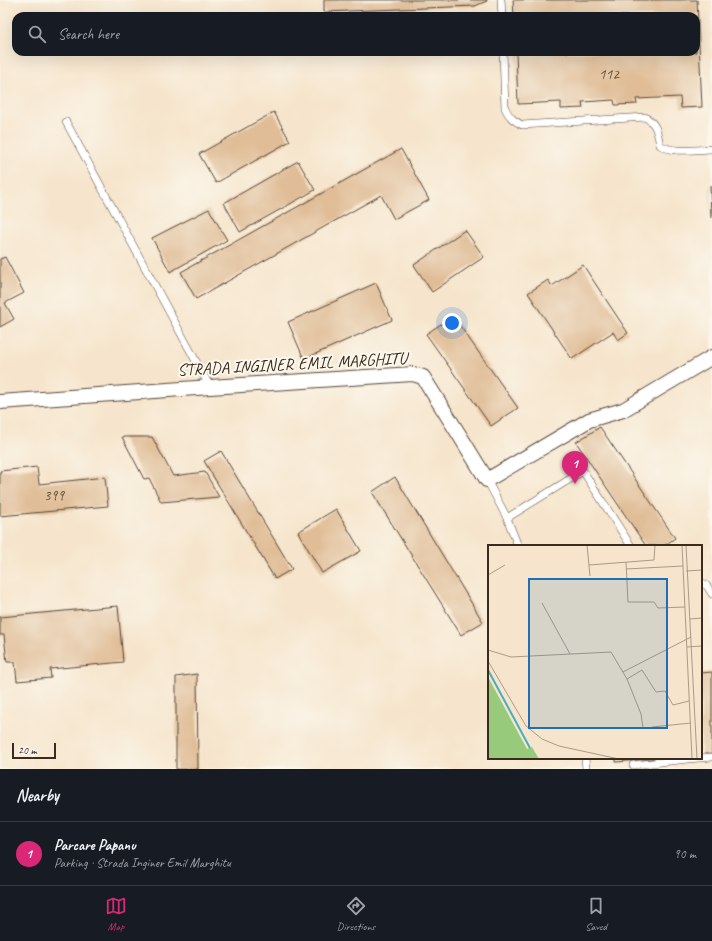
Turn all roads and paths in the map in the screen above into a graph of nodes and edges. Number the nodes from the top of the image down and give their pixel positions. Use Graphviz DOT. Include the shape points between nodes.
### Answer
graph roads {
  1 [pos="501,0"];
  2 [pos="502,12"];
  3 [pos="503,56"];
  4 [pos="66,122"];
  5 [pos="712,149"];
  6 [pos="712,357"];
  7 [pos="210,387"];
  8 [pos="0,402"];
  9 [pos="487,480"];
  10 [pos="507,518"];
  11 [pos="518,545"];
  12 [pos="630,545"];
  13 [pos="702,583"];
  14 [pos="712,594"];
  15 [pos="712,756"];
  16 [pos="702,758"];
  17 [pos="585,759"];
  18 [pos="689,759"];
  19 [pos="632,765"];
  20 [pos="586,769"];
  1 -- 2 [label="lane"];
  3 -- 5 [label="lane" via="505,108 512,120 522,125 645,117 655,126 660,145 666,148"];
  4 -- 7 [label="lane"];
  6 -- 9 [label="street" via="623,410 589,420"];
  7 -- 8 [label="street, STRADA INGINER EMIL MARGHITU"];
  7 -- 9 [label="street, STRADA INGINER EMIL MARGHITU" via="413,374 423,377"];
  9 -- 10 [label="lane"];
  10 -- 11 [label="lane"];
  10 -- 12 [label="lane" via="583,471"];
  13 -- 14 [label="lane"];
  15 -- 16 [label="lane"];
  17 -- 20 [label="lane"];
  18 -- 19 [label="lane"];
}
